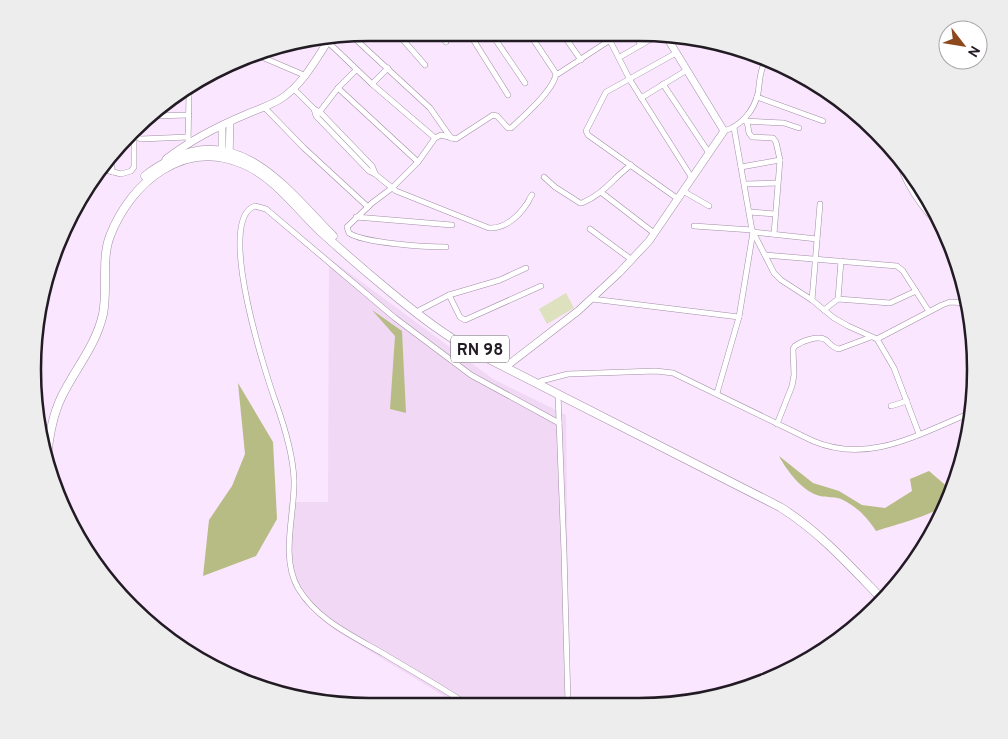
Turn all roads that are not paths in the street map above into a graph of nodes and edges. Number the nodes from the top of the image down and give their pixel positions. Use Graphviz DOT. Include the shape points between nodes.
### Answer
graph roads {
  1 [pos="359,41"];
  2 [pos="405,41"];
  3 [pos="476,41"];
  4 [pos="497,41"];
  5 [pos="535,41"];
  6 [pos="568,41"];
  7 [pos="608,41"];
  8 [pos="611,41"];
  9 [pos="640,41"];
  10 [pos="648,41"];
  11 [pos="670,43"];
  12 [pos="326,44"];
  13 [pos="332,44"];
  14 [pos="642,45"];
  15 [pos="676,53"];
  16 [pos="620,57"];
  17 [pos="266,58"];
  18 [pos="580,60"];
  19 [pos="425,65"];
  20 [pos="763,66"];
  21 [pos="388,68"];
  22 [pos="356,70"];
  23 [pos="686,70"];
  24 [pos="556,73"];
  25 [pos="304,75"];
  26 [pos="630,80"];
  27 [pos="525,83"];
  28 [pos="372,84"];
  29 [pos="663,84"];
  30 [pos="293,88"];
  31 [pos="338,88"];
  32 [pos="190,95"];
  33 [pos="508,95"];
  34 [pos="641,98"];
  35 [pos="757,98"];
  36 [pos="265,108"];
  37 [pos="189,114"];
  38 [pos="318,114"];
  39 [pos="162,115"];
  40 [pos="745,121"];
  41 [pos="823,121"];
  42 [pos="230,122"];
  43 [pos="222,126"];
  44 [pos="799,128"];
  45 [pos="731,130"];
  46 [pos="137,137"];
  47 [pos="435,138"];
  48 [pos="451,138"];
  49 [pos="188,140"];
  50 [pos="132,142"];
  51 [pos="226,154"];
  52 [pos="709,154"];
  53 [pos="780,160"];
  54 [pos="418,162"];
  55 [pos="631,165"];
  56 [pos="112,166"];
  57 [pos="158,166"];
  58 [pos="741,167"];
  59 [pos="108,171"];
  60 [pos="112,172"];
  61 [pos="544,177"];
  62 [pos="692,178"];
  63 [pos="777,183"];
  64 [pos="745,184"];
  65 [pos="392,188"];
  66 [pos="912,188"];
  67 [pos="683,191"];
  68 [pos="602,193"];
  69 [pos="532,195"];
  70 [pos="678,200"];
  71 [pos="820,204"];
  72 [pos="709,206"];
  73 [pos="368,207"];
  74 [pos="924,208"];
  75 [pos="750,212"];
  76 [pos="775,214"];
  77 [pos="356,217"];
  78 [pos="452,225"];
  79 [pos="694,226"];
  80 [pos="590,230"];
  81 [pos="753,231"];
  82 [pos="111,232"];
  83 [pos="654,233"];
  84 [pos="774,234"];
  85 [pos="817,239"];
  86 [pos="446,247"];
  87 [pos="765,255"];
  88 [pos="816,259"];
  89 [pos="632,260"];
  90 [pos="841,261"];
  91 [pos="526,268"];
  92 [pos="541,286"];
  93 [pos="916,290"];
  94 [pos="449,295"];
  95 [pos="838,298"];
  96 [pos="592,299"];
  97 [pos="812,300"];
  98 [pos="960,303"];
  99 [pos="420,310"];
  100 [pos="824,310"];
  101 [pos="928,310"];
  102 [pos="739,317"];
  103 [pos="874,338"];
  104 [pos="517,358"];
  105 [pos="508,365"];
  106 [pos="516,369"];
  107 [pos="541,380"];
  108 [pos="558,394"];
  109 [pos="716,394"];
  110 [pos="907,401"];
  111 [pos="892,406"];
  112 [pos="963,416"];
  113 [pos="560,422"];
  114 [pos="777,424"];
  115 [pos="919,434"];
  116 [pos="49,437"];
  117 [pos="879,593"];
  118 [pos="878,594"];
  119 [pos="457,698"];
  120 [pos="568,698"];
  1 -- 21 [label="street"];
  2 -- 19 [label="street"];
  3 -- 33 [label="street"];
  4 -- 27 [label="street"];
  5 -- 24 [label="street"];
  6 -- 18 [label="street"];
  7 -- 18 [label="street"];
  8 -- 16 [label="street"];
  9 -- 14 [label="street"];
  10 -- 14 [label="street"];
  11 -- 15 [label="street"];
  12 -- 25 [label="street"];
  13 -- 22 [label="street"];
  14 -- 16 [label="street"];
  15 -- 23 [label="street"];
  15 -- 26 [label="street"];
  16 -- 26 [label="street"];
  17 -- 25 [label="street"];
  18 -- 24 [label="street"];
  20 -- 35 [label="street"];
  21 -- 28 [label="street"];
  21 -- 48 [label="street" via="430,108"];
  22 -- 28 [label="street"];
  22 -- 31 [label="street"];
  23 -- 29 [label="street"];
  23 -- 45 [label="street"];
  24 -- 48 [label="street" via="554,82 539,102 511,128 493,115 456,139"];
  25 -- 30 [label="street"];
  26 -- 34 [label="street"];
  26 -- 55 [label="street" via="604,95 586,131"];
  28 -- 47 [label="street"];
  29 -- 34 [label="street"];
  29 -- 52 [label="street"];
  30 -- 36 [label="street"];
  30 -- 38 [label="street"];
  31 -- 38 [label="street"];
  31 -- 54 [label="street"];
  32 -- 37 [label="street"];
  34 -- 62 [label="street"];
  35 -- 40 [label="street"];
  35 -- 41 [label="street"];
  36 -- 42 [label="street"];
  36 -- 73 [label="street"];
  37 -- 39 [label="street"];
  37 -- 49 [label="street"];
  38 -- 65 [label="street" via="369,171"];
  40 -- 44 [label="street" via="784,123"];
  40 -- 45 [label="street"];
  40 -- 53 [label="street" via="752,137 775,139"];
  42 -- 43 [label="street"];
  42 -- 51 [label="street"];
  43 -- 49 [label="street"];
  43 -- 51 [label="street"];
  45 -- 52 [label="street"];
  45 -- 58 [label="street"];
  46 -- 49 [label="street"];
  47 -- 48 [label="street" via="442,135"];
  47 -- 54 [label="street"];
  49 -- 57 [label="street"];
  50 -- 60 [label="street" via="133,170 124,174"];
  51 -- 57 [label="main road, RN 98" via="208,149 190,152"];
  51 -- 82 [label="main road, RN 98" via="191,159 155,174 131,197"];
  51 -- 99 [label="main road, RN 98" via="254,162 268,172 348,250"];
  51 -- 108 [label="main road, RN 98" via="266,177 345,254 438,330"];
  52 -- 62 [label="street"];
  53 -- 58 [label="street"];
  53 -- 63 [label="street"];
  54 -- 65 [label="street"];
  55 -- 68 [label="street" via="618,174"];
  55 -- 70 [label="street"];
  56 -- 60 [label="street"];
  57 -- 82 [label="main road, RN 98" via="128,195"];
  58 -- 64 [label="street"];
  59 -- 60 [label="street"];
  61 -- 68 [label="street" via="580,203"];
  62 -- 67 [label="street"];
  63 -- 64 [label="street"];
  63 -- 76 [label="street"];
  64 -- 75 [label="street"];
  65 -- 69 [label="street" via="489,228 499,227 518,215"];
  65 -- 73 [label="street"];
  66 -- 74 [label="street"];
  67 -- 70 [label="street"];
  67 -- 72 [label="street"];
  68 -- 83 [label="street"];
  70 -- 83 [label="street"];
  71 -- 85 [label="street"];
  73 -- 77 [label="street"];
  75 -- 76 [label="street"];
  75 -- 81 [label="street"];
  76 -- 84 [label="street"];
  77 -- 78 [label="street"];
  77 -- 86 [label="street" via="347,230 362,239"];
  79 -- 81 [label="street"];
  80 -- 89 [label="street"];
  81 -- 84 [label="street"];
  81 -- 87 [label="street"];
  81 -- 102 [label="street"];
  82 -- 116 [label="main road, RN 98" via="101,323 91,348 58,405"];
  83 -- 89 [label="street"];
  84 -- 85 [label="street"];
  85 -- 88 [label="street"];
  87 -- 88 [label="street"];
  87 -- 97 [label="street" via="777,276"];
  88 -- 90 [label="street"];
  88 -- 97 [label="street"];
  89 -- 96 [label="street"];
  90 -- 93 [label="street" via="897,266"];
  90 -- 95 [label="street"];
  91 -- 94 [label="street" via="500,280"];
  92 -- 94 [label="street" via="466,320 460,317"];
  93 -- 95 [label="street" via="890,303"];
  93 -- 101 [label="street"];
  94 -- 99 [label="street"];
  95 -- 100 [label="street"];
  96 -- 102 [label="street"];
  96 -- 104 [label="street"];
  97 -- 100 [label="street"];
  98 -- 101 [label="street" via="946,303"];
  99 -- 105 [label="main road, RN 98" via="453,334"];
  100 -- 103 [label="street"];
  101 -- 103 [label="street"];
  102 -- 109 [label="street"];
  103 -- 110 [label="street" via="894,368"];
  103 -- 114 [label="street" via="839,349 820,338 795,346 792,386"];
  104 -- 105 [label="street"];
  104 -- 106 [label="street"];
  105 -- 106 [label="main road, RN 98"];
  106 -- 107 [label="main road, RN 98"];
  107 -- 109 [label="street" via="568,374 662,371 679,375"];
  107 -- 117 [label="main road, RN 98" via="792,509 837,546"];
  108 -- 113 [label="street"];
  108 -- 118 [label="main road, RN 98" via="791,514 825,541"];
  109 -- 114 [label="street"];
  110 -- 111 [label="street"];
  110 -- 115 [label="street"];
  112 -- 115 [label="street"];
  113 -- 119 [label="street" via="471,375 396,318 264,208 253,207 246,212 241,248 246,300 283,423 292,465 294,491 290,556 293,576 305,598 335,626"];
  113 -- 120 [label="street"];
  114 -- 115 [label="street" via="821,445 846,450 880,448"];
}
